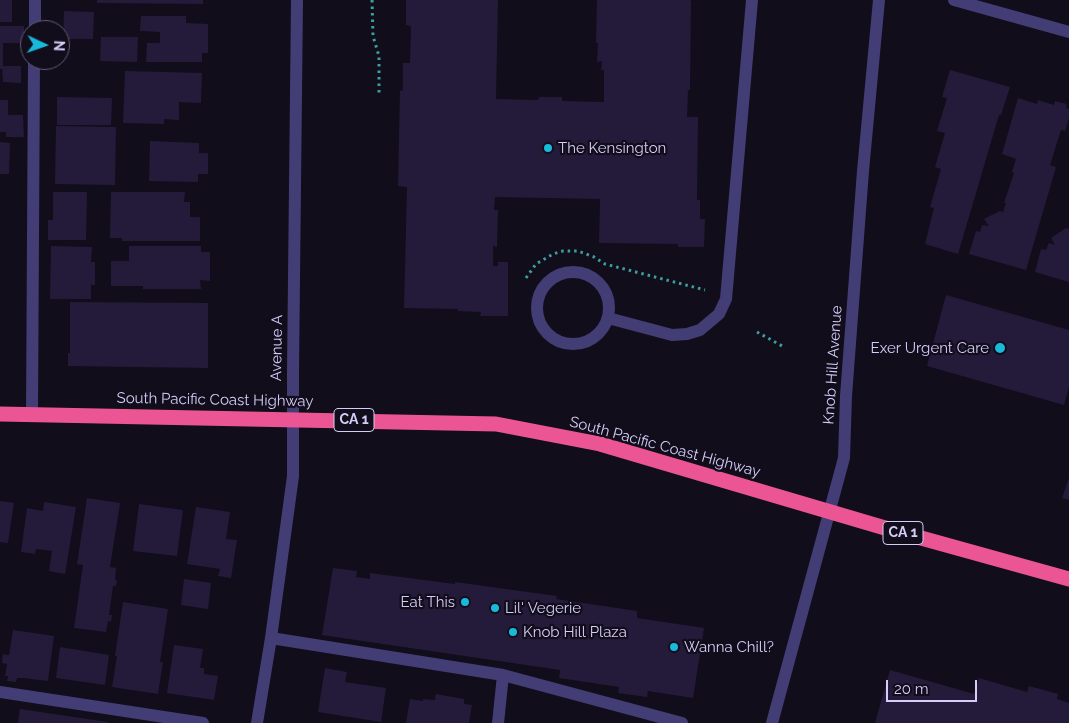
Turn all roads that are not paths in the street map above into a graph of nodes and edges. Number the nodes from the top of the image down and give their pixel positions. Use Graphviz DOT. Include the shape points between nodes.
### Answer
graph roads {
  1 [pos="35,0"];
  2 [pos="298,0"];
  3 [pos="752,0"];
  4 [pos="879,0"];
  5 [pos="954,0"];
  6 [pos="35,20"];
  7 [pos="1069,32"];
  8 [pos="34,70"];
  9 [pos="608,318"];
  10 [pos="0,414"];
  11 [pos="32,414"];
  12 [pos="293,419"];
  13 [pos="830,512"];
  14 [pos="1069,579"];
  15 [pos="271,638"];
  16 [pos="503,675"];
  17 [pos="0,692"];
  18 [pos="203,723"];
  19 [pos="257,723"];
  20 [pos="498,723"];
  21 [pos="682,723"];
  22 [pos="772,723"];
  1 -- 6 [label="street"];
  2 -- 12 [label="street, Avenue A"];
  3 -- 9 [label="street" via="726,299 719,314 700,330 686,334 672,335"];
  4 -- 13 [label="street, Knob Hill Avenue" via="863,171 844,458"];
  5 -- 7 [label="street"];
  8 -- 11 [label="street"];
  9 -- 9 [label="street" via="609,301 604,290 587,275 576,272 560,275 545,286 540,297 540,320 554,339 565,343 589,341 599,334"];
  10 -- 11 [label="highway, South Pacific Coast Highway / CA 1"];
  11 -- 12 [label="highway, South Pacific Coast Highway / CA 1"];
  12 -- 13 [label="highway, South Pacific Coast Highway / CA 1" via="496,424 600,444"];
  12 -- 15 [label="street, Avenue A" via="293,476"];
  13 -- 14 [label="highway, South Pacific Coast Highway / CA 1"];
  13 -- 22 [label="street, Knob Hill Avenue"];
  15 -- 16 [label="street"];
  15 -- 19 [label="street, Avenue A"];
  16 -- 20 [label="street"];
  16 -- 21 [label="street"];
  17 -- 18 [label="street"];
}
